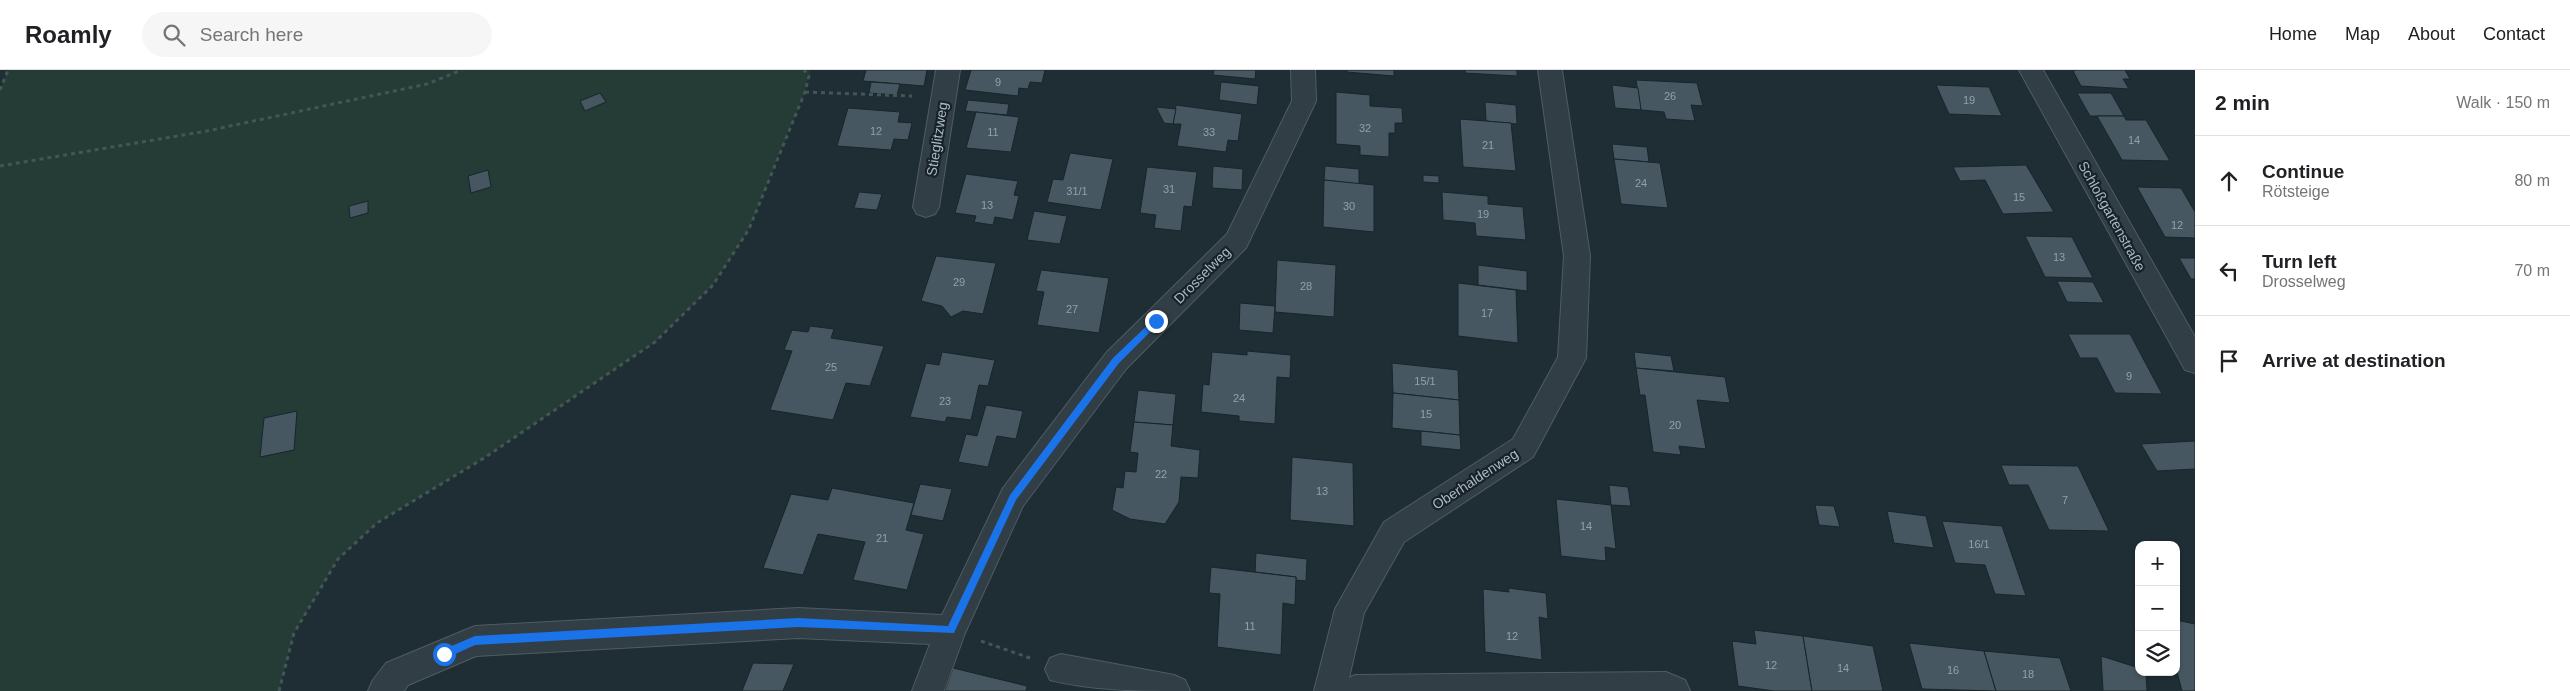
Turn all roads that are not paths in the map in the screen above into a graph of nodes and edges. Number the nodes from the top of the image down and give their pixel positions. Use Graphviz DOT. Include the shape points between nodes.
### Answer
graph roads {
  1 [pos="948,70"];
  2 [pos="1303,70"];
  3 [pos="1550,70"];
  4 [pos="2031,70"];
  5 [pos="926,207"];
  6 [pos="2195,362"];
  7 [pos="951,630"];
  8 [pos="1061,669"];
  9 [pos="384,691"];
  10 [pos="928,691"];
  11 [pos="1174,691"];
  12 [pos="1330,691"];
  13 [pos="1355,691"];
  14 [pos="1674,691"];
  1 -- 5 [label="street, Stieglitzweg"];
  2 -- 7 [label="street, Drosselweg" via="1304,101 1237,241 1116,361 1013,497"];
  3 -- 12 [label="street, Oberhaldenweg" via="1578,256 1572,358 1523,448 1394,532 1350,609"];
  4 -- 6 [label="street, Schloßgartenstraße"];
  7 -- 9 [label="street" via="798,623 475,641 397,674"];
  7 -- 10 [label="street, Drosselweg"];
  8 -- 11 [label="street"];
  13 -- 14 [label="street" via="1666,688"];
}
